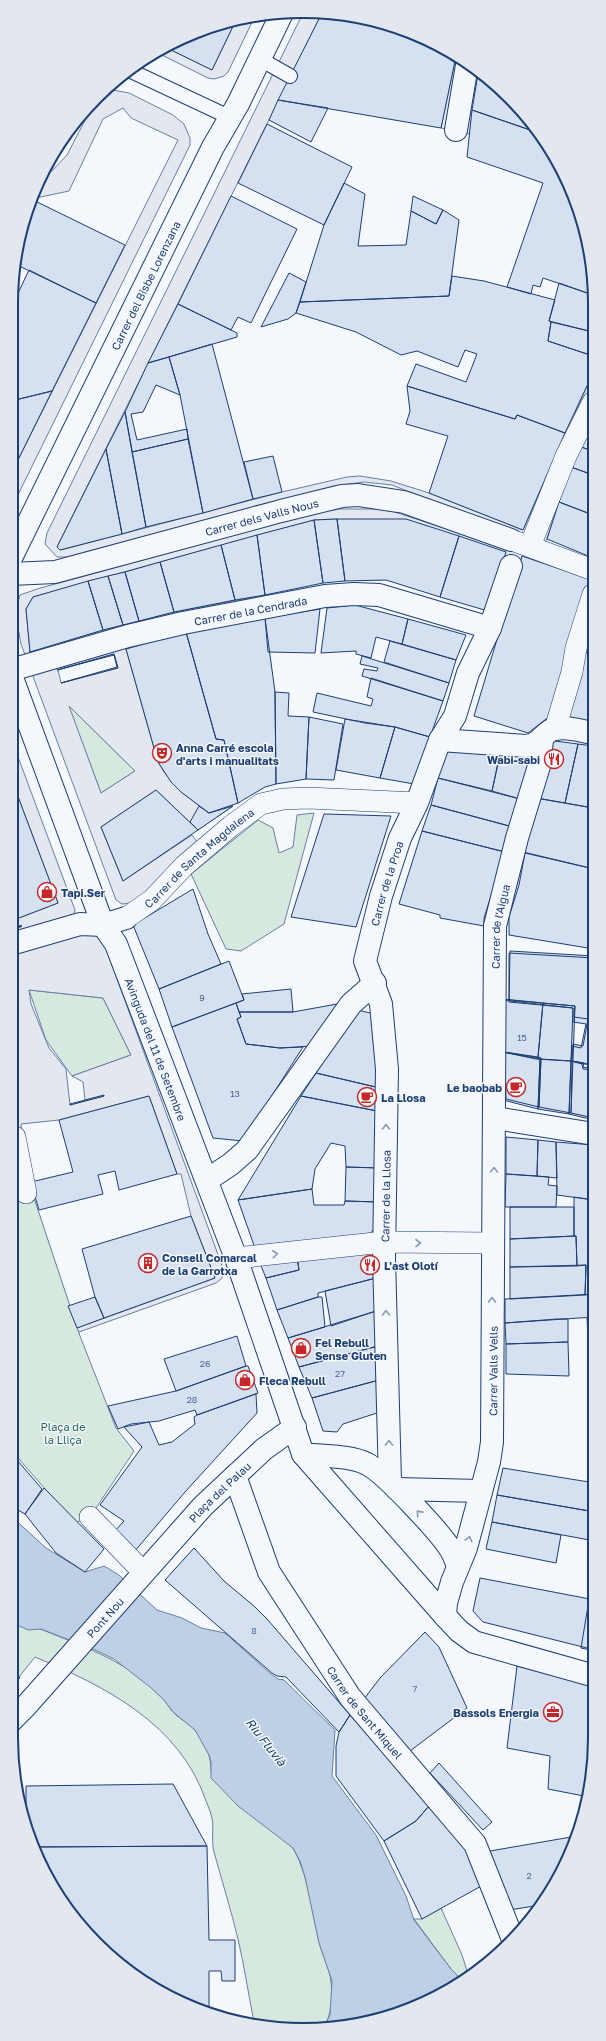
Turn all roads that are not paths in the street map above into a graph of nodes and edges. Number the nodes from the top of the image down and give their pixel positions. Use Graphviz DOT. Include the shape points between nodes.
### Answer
graph roads {
  1 [pos="279,19"];
  2 [pos="260,59"];
  3 [pos="466,70"];
  4 [pos="135,73"];
  5 [pos="290,76"];
  6 [pos="229,117"];
  7 [pos="456,130"];
  8 [pos="588,412"];
  9 [pos="520,543"];
  10 [pos="18,544"];
  11 [pos="511,566"];
  12 [pos="588,568"];
  13 [pos="18,574"];
  14 [pos="588,610"];
  15 [pos="490,628"];
  16 [pos="18,668"];
  17 [pos="18,694"];
  18 [pos="455,716"];
  19 [pos="588,732"];
  20 [pos="548,735"];
  21 [pos="440,740"];
  22 [pos="469,742"];
  23 [pos="417,803"];
  24 [pos="126,918"];
  25 [pos="103,925"];
  26 [pos="18,942"];
  27 [pos="375,983"];
  28 [pos="495,1118"];
  29 [pos="588,1133"];
  30 [pos="18,1152"];
  31 [pos="207,1180"];
  32 [pos="26,1193"];
  33 [pos="384,1242"];
  34 [pos="492,1243"];
  35 [pos="236,1258"];
  36 [pos="295,1427"];
  37 [pos="303,1454"];
  38 [pos="235,1476"];
  39 [pos="394,1485"];
  40 [pos="481,1491"];
  41 [pos="90,1517"];
  42 [pos="458,1566"];
  43 [pos="138,1579"];
  44 [pos="445,1616"];
  45 [pos="588,1674"];
  46 [pos="18,1714"];
  47 [pos="511,1933"];
  1 -- 2 [label="street, Carrer del Bisbe Lorenzana"];
  2 -- 5 [label="lane"];
  2 -- 6 [label="street, Carrer del Bisbe Lorenzana"];
  3 -- 7 [label="street"];
  4 -- 6 [label="lane"];
  6 -- 10 [label="street, Carrer del Bisbe Lorenzana"];
  8 -- 9 [label="street, Carrer de la Proa"];
  9 -- 11 [label="street, Carrer de la Proa"];
  9 -- 12 [label="street"];
  9 -- 13 [label="street, Carrer dels Valls Nous" via="404,502 358,495 337,497 281,511 55,572"];
  11 -- 15 [label="street, Carrer de la Proa"];
  14 -- 20 [label="street" via="576,648 572,672"];
  15 -- 16 [label="street, Carrer de la Cendrada" via="379,595 324,596 183,623"];
  15 -- 18 [label="street, Carrer de la Proa" via="468,673"];
  17 -- 25 [label="street, Avinguda del 11 de Setembre"];
  18 -- 21 [label="street, Carrer de la Proa"];
  18 -- 22 [label="street" via="458,732"];
  19 -- 20 [label="street" via="564,729"];
  20 -- 22 [label="street" via="535,745 526,746"];
  20 -- 28 [label="street, Carrer de l'Aigua" via="513,852 495,926"];
  21 -- 22 [label="street"];
  21 -- 23 [label="street, Carrer de la Proa"];
  23 -- 24 [label="street, Carrer de Santa Magdalena" via="308,798 283,799 261,804 184,866 152,900"];
  23 -- 27 [label="street, Carrer de la Proa" via="400,838 367,948 365,961"];
  24 -- 25 [label="street"];
  25 -- 26 [label="street" via="80,924"];
  25 -- 31 [label="street, Avinguda del 11 de Setembre" via="116,944"];
  27 -- 31 [label="street" via="351,1004 247,1150"];
  33 -- 27 [label="street, Carrer de la Llosa, one-way" via="387,1069 382,1010"];
  28 -- 29 [label="street"];
  34 -- 28 [label="street, Carrer Valls Vells, one-way"];
  30 -- 32 [label="street"];
  31 -- 35 [label="street, Avinguda del 11 de Setembre"];
  33 -- 34 [label="street, one-way"];
  35 -- 33 [label="street, one-way"];
  39 -- 33 [label="street, Carrer de la Llosa, one-way"];
  40 -- 34 [label="street, Carrer Valls Vells, one-way" via="492,1442"];
  35 -- 36 [label="street, Avinguda del 11 de Setembre"];
  36 -- 37 [label="street"];
  36 -- 38 [label="street, Plaça del Palau" via="264,1449"];
  37 -- 39 [label="street" via="354,1459 368,1464"];
  37 -- 44 [label="street"];
  38 -- 43 [label="street, Plaça del Palau" via="203,1506"];
  38 -- 47 [label="street, Carrer de Sant Miquel" via="269,1572 309,1632 338,1682 475,1844"];
  39 -- 40 [label="street"];
  42 -- 39 [label="street, one-way" via="452,1551"];
  42 -- 40 [label="street, Carrer Valls Vells, one-way" via="466,1548"];
  41 -- 43 [label="street"];
  42 -- 44 [label="street, Carrer Valls Vells"];
  43 -- 46 [label="street, Pont Nou"];
  44 -- 45 [label="street" via="474,1642"];
}
